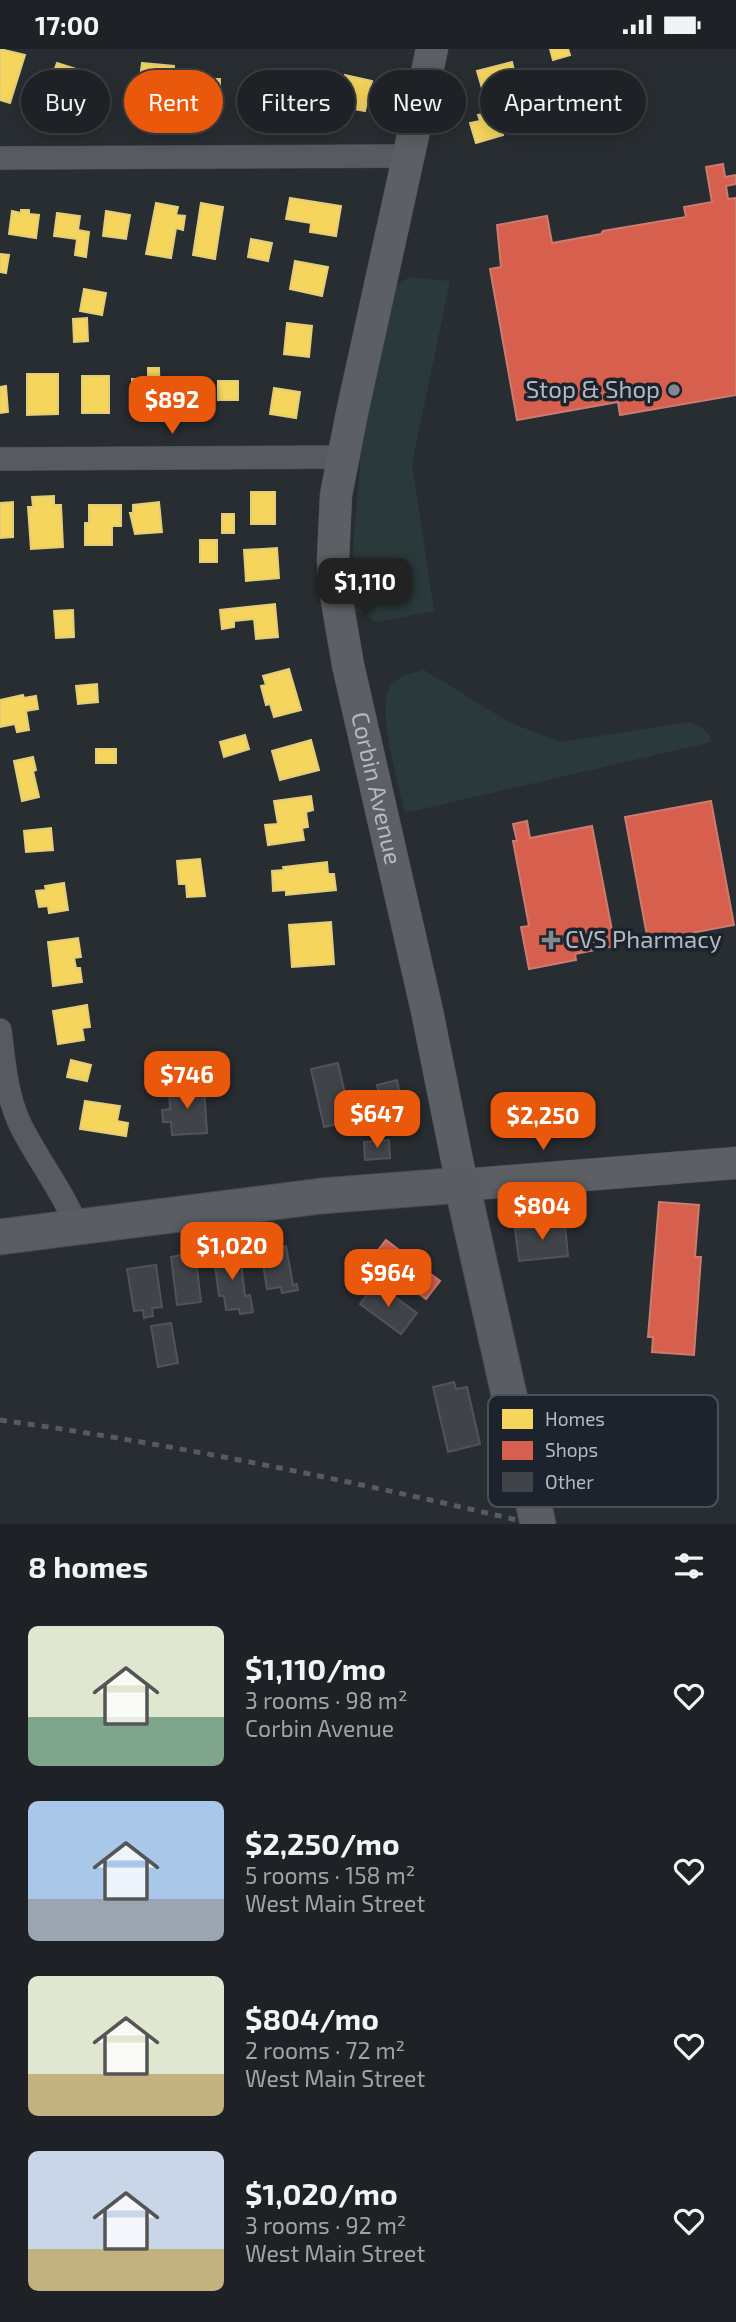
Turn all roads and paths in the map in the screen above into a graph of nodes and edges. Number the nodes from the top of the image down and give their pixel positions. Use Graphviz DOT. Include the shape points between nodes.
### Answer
graph roads {
  1 [pos="432,49"];
  2 [pos="409,156"];
  3 [pos="0,158"];
  4 [pos="344,457"];
  5 [pos="0,459"];
  6 [pos="0,1030"];
  7 [pos="736,1163"];
  8 [pos="462,1185"];
  9 [pos="77,1227"];
  10 [pos="0,1237"];
  11 [pos="509,1395"];
  1 -- 2 [label="main road, Corbin Avenue"];
  2 -- 3 [label="street"];
  2 -- 4 [label="main road, Corbin Avenue"];
  4 -- 5 [label="street"];
  4 -- 8 [label="main road, Corbin Avenue" via="333,533 340,627"];
  6 -- 9 [label="street" via="9,1095 19,1121"];
  7 -- 8 [label="main road"];
  8 -- 9 [label="main road" via="321,1196"];
  8 -- 11 [label="main road, Corbin Avenue"];
  9 -- 10 [label="main road"];
}
